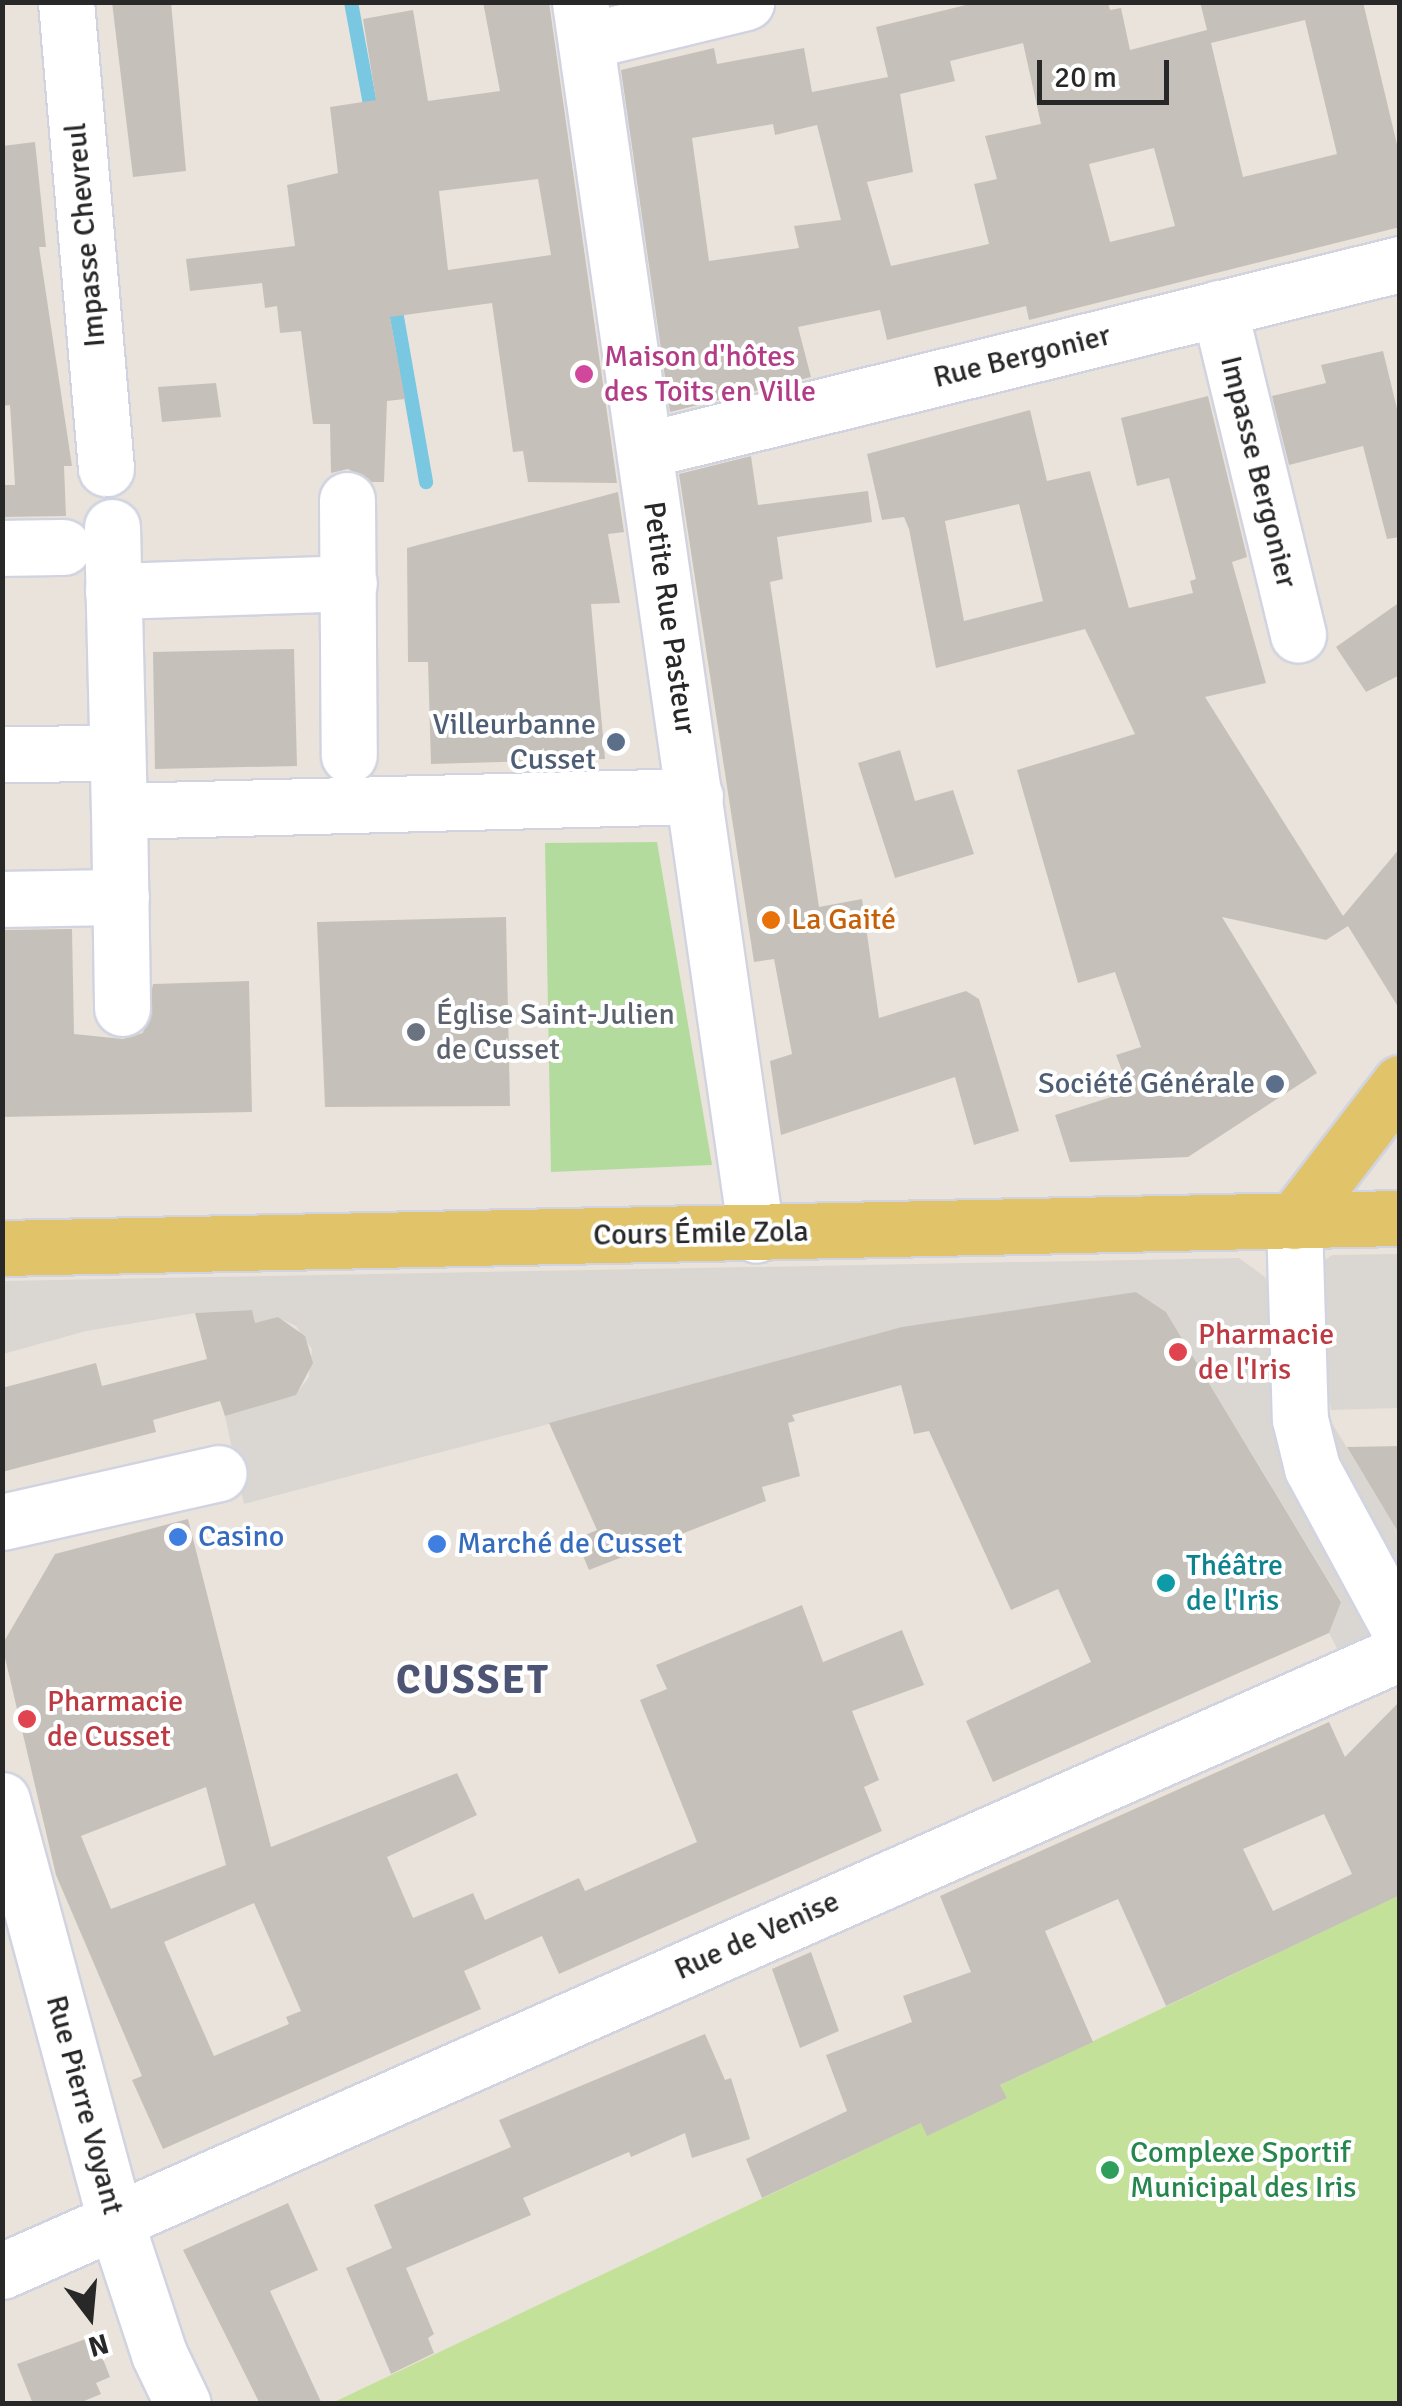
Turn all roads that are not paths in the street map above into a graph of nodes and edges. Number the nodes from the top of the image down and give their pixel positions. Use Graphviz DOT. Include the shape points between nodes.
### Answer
graph roads {
  1 [pos="66,2"];
  2 [pos="746,2"];
  3 [pos="583,22"];
  4 [pos="1400,264"];
  5 [pos="1219,308"];
  6 [pos="644,450"];
  7 [pos="106,468"];
  8 [pos="347,500"];
  9 [pos="2,548"];
  10 [pos="349,583"];
  11 [pos="113,591"];
  12 [pos="1298,635"];
  13 [pos="117,753"];
  14 [pos="2,754"];
  15 [pos="350,755"];
  16 [pos="696,796"];
  17 [pos="119,811"];
  18 [pos="121,896"];
  19 [pos="2,899"];
  20 [pos="122,1008"];
  21 [pos="1400,1083"];
  22 [pos="1400,1218"];
  23 [pos="1294,1221"];
  24 [pos="756,1234"];
  25 [pos="2,1248"];
  26 [pos="218,1473"];
  27 [pos="2,1522"];
  28 [pos="1400,1631"];
  29 [pos="1400,1652"];
  30 [pos="2,1800"];
  31 [pos="115,2220"];
  32 [pos="2,2271"];
  33 [pos="183,2404"];
  1 -- 7 [label="street, Impasse Chevreul"];
  2 -- 3 [label="street"];
  3 -- 6 [label="street, Petite Rue Pasteur"];
  4 -- 5 [label="street, Rue Bergonier"];
  5 -- 6 [label="street, Rue Bergonier"];
  5 -- 12 [label="street, Impasse Bergonier"];
  6 -- 16 [label="street, Petite Rue Pasteur"];
  8 -- 10 [label="street"];
  9 -- 11 [label="street" via="87,537"];
  10 -- 11 [label="street"];
  10 -- 15 [label="street"];
  11 -- 13 [label="street"];
  13 -- 14 [label="street"];
  13 -- 17 [label="street"];
  16 -- 17 [label="street"];
  16 -- 24 [label="street, Petite Rue Pasteur"];
  17 -- 18 [label="street"];
  18 -- 19 [label="street"];
  18 -- 20 [label="street"];
  21 -- 23 [label="main road"];
  22 -- 23 [label="main road, Cours Émile Zola"];
  23 -- 24 [label="main road, Cours Émile Zola"];
  23 -- 28 [label="street" via="1300,1419 1312,1468"];
  24 -- 25 [label="main road, Cours Émile Zola"];
  26 -- 27 [label="street"];
  29 -- 31 [label="street, Rue de Venise"];
  30 -- 31 [label="street, Rue Pierre Voyant"];
  31 -- 32 [label="street, Rue de Venise"];
  31 -- 33 [label="street, Rue Pierre Voyant"];
}
